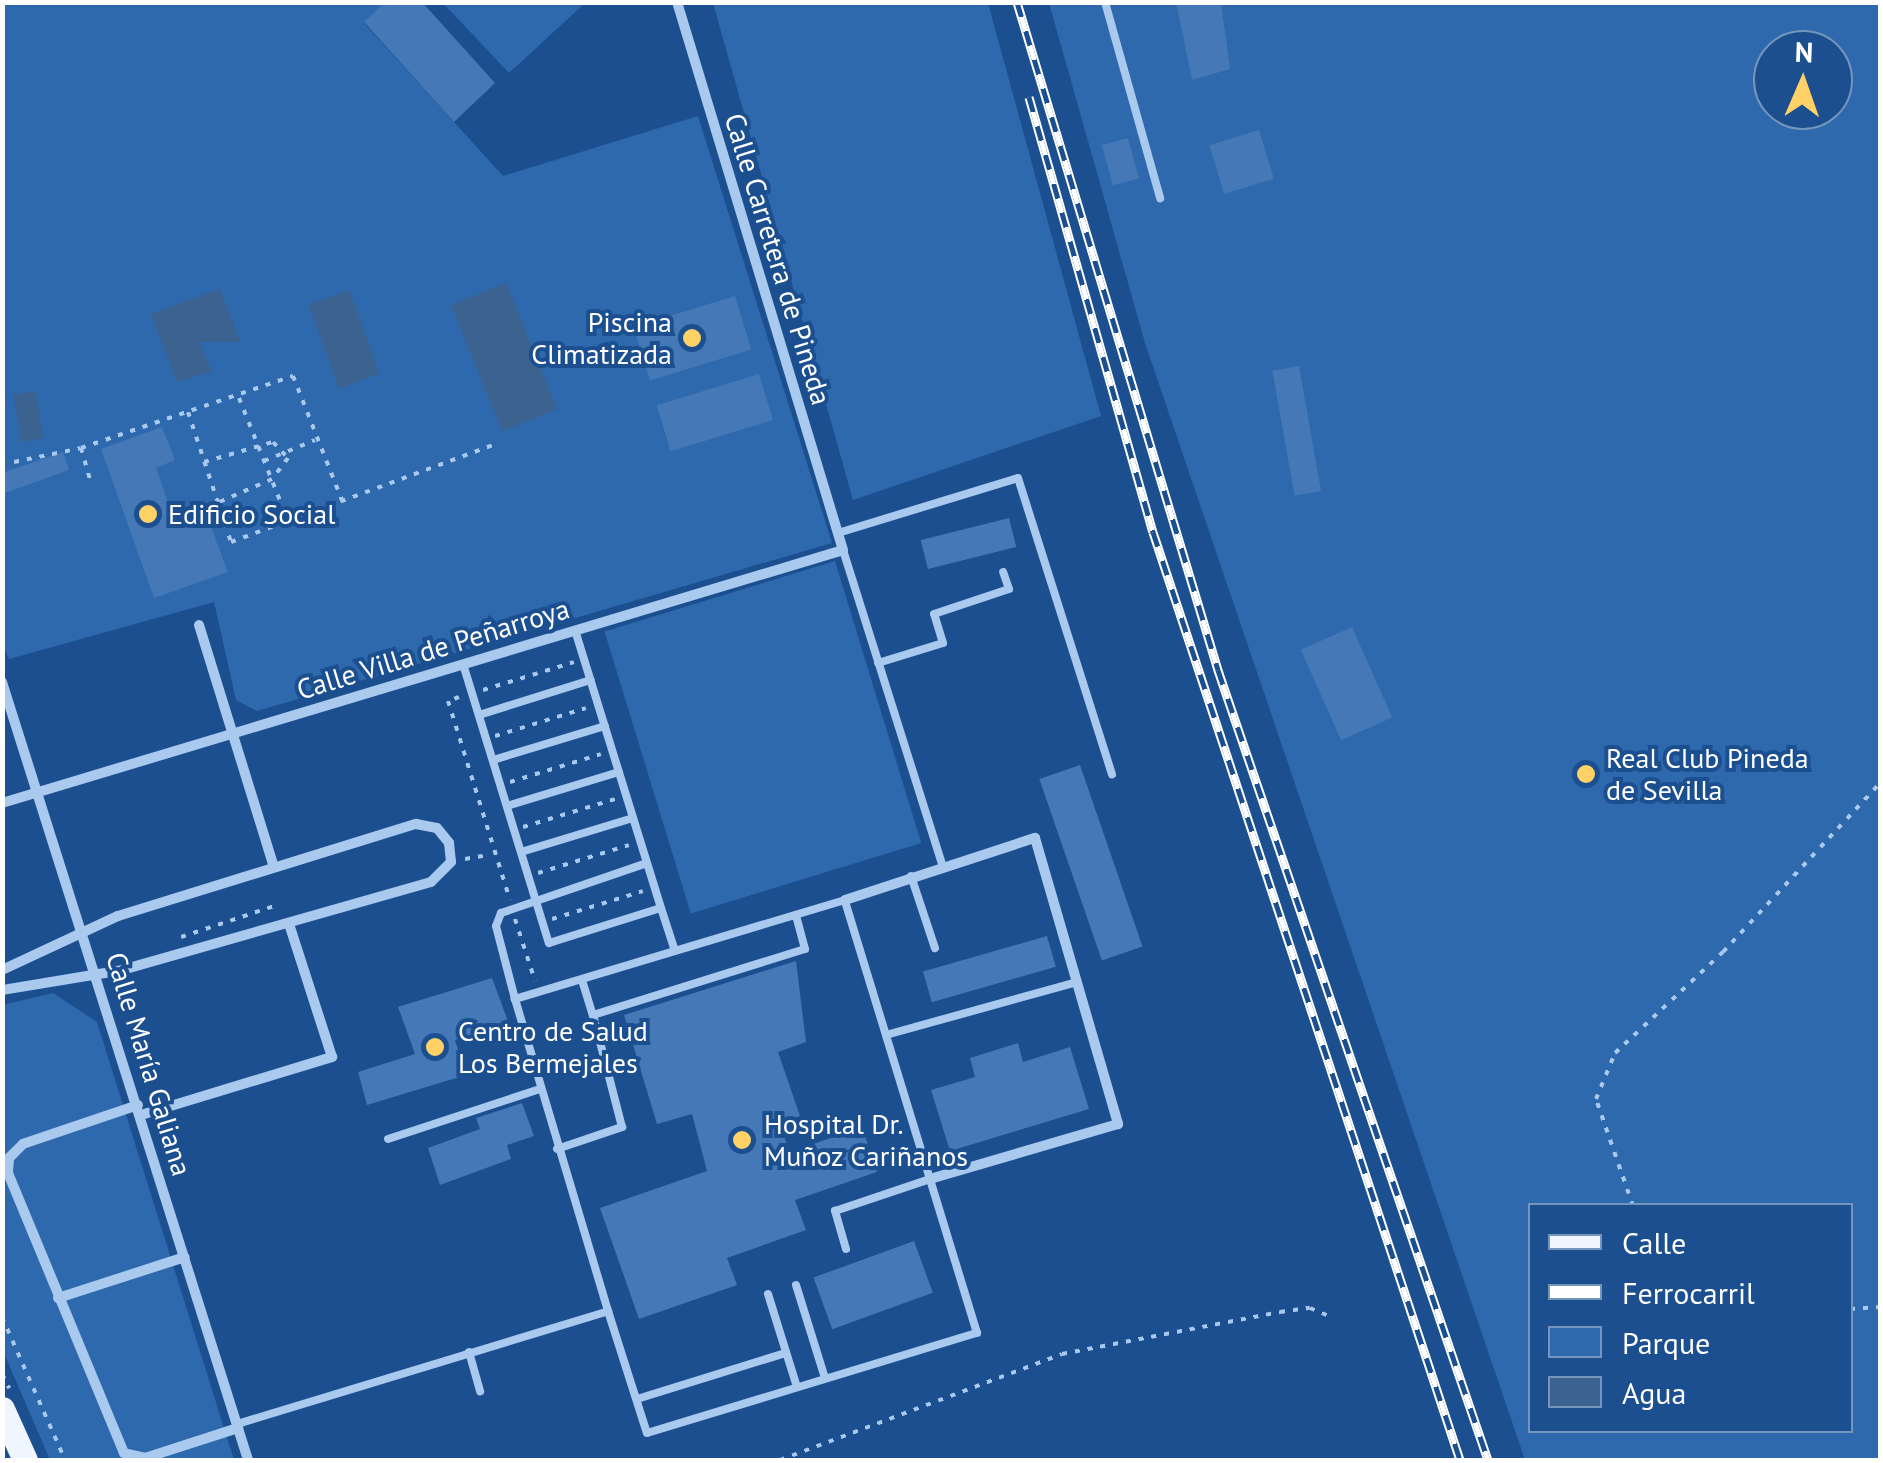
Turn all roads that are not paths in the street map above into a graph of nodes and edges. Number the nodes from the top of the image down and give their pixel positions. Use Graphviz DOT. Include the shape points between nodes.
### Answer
graph roads {
  1 [pos="676,2"];
  2 [pos="1105,2"];
  3 [pos="1160,198"];
  4 [pos="837,531"];
  5 [pos="842,550"];
  6 [pos="1004,572"];
  7 [pos="199,625"];
  8 [pos="576,630"];
  9 [pos="878,663"];
  10 [pos="463,664"];
  11 [pos="591,680"];
  12 [pos="2,682"];
  13 [pos="478,715"];
  14 [pos="605,726"];
  15 [pos="233,733"];
  16 [pos="492,760"];
  17 [pos="619,772"];
  18 [pos="1112,774"];
  19 [pos="37,792"];
  20 [pos="2,802"];
  21 [pos="507,806"];
  22 [pos="634,818"];
  23 [pos="521,852"];
  24 [pos="648,863"];
  25 [pos="942,864"];
  26 [pos="274,867"];
  27 [pos="911,876"];
  28 [pos="535,898"];
  29 [pos="845,900"];
  30 [pos="662,908"];
  31 [pos="796,915"];
  32 [pos="289,924"];
  33 [pos="84,932"];
  34 [pos="935,948"];
  35 [pos="675,951"];
  36 [pos="2,970"];
  37 [pos="98,976"];
  38 [pos="582,980"];
  39 [pos="1077,982"];
  40 [pos="2,990"];
  41 [pos="515,1000"];
  42 [pos="592,1016"];
  43 [pos="886,1034"];
  44 [pos="540,1089"];
  45 [pos="140,1110"];
  46 [pos="388,1139"];
  47 [pos="557,1148"];
  48 [pos="930,1179"];
  49 [pos="846,1249"];
  50 [pos="185,1257"];
  51 [pos="796,1284"];
  52 [pos="768,1294"];
  53 [pos="58,1298"];
  54 [pos="608,1311"];
  55 [pos="469,1352"];
  56 [pos="786,1353"];
  57 [pos="825,1378"];
  58 [pos="797,1387"];
  59 [pos="480,1390"];
  60 [pos="636,1399"];
  61 [pos="2,1409"];
  62 [pos="237,1426"];
  63 [pos="25,1460"];
  64 [pos="248,1460"];
  1 -- 4 [label="street, Calle Carretera de Pineda"];
  2 -- 3 [label="lane"];
  4 -- 5 [label="street, Calle Carretera de Pineda"];
  4 -- 18 [label="lane" via="1018,478"];
  5 -- 8 [label="street, Calle Villa de Peñarroya"];
  5 -- 9 [label="lane"];
  6 -- 9 [label="lane" via="1009,590 934,614 943,643"];
  7 -- 15 [label="street"];
  8 -- 10 [label="street, Calle Villa de Peñarroya"];
  8 -- 11 [label="lane"];
  9 -- 25 [label="lane"];
  10 -- 13 [label="lane"];
  10 -- 15 [label="street, Calle Villa de Peñarroya"];
  11 -- 13 [label="lane"];
  11 -- 14 [label="lane"];
  12 -- 19 [label="street, Calle María Galiana"];
  13 -- 16 [label="lane"];
  14 -- 16 [label="lane"];
  14 -- 17 [label="lane"];
  15 -- 19 [label="street, Calle Villa de Peñarroya"];
  15 -- 26 [label="street"];
  16 -- 21 [label="lane"];
  17 -- 21 [label="lane"];
  17 -- 22 [label="lane"];
  19 -- 20 [label="street, Calle Villa de Peñarroya"];
  19 -- 33 [label="street, Calle María Galiana"];
  21 -- 23 [label="lane"];
  22 -- 23 [label="lane"];
  22 -- 24 [label="lane"];
  23 -- 28 [label="lane"];
  24 -- 28 [label="lane"];
  24 -- 30 [label="lane"];
  25 -- 27 [label="street"];
  25 -- 39 [label="street" via="1035,838"];
  26 -- 32 [label="street" via="416,824 437,828 451,862 431,882"];
  26 -- 33 [label="street"];
  27 -- 29 [label="street"];
  27 -- 34 [label="lane"];
  28 -- 30 [label="lane" via="549,943"];
  28 -- 41 [label="lane" via="501,913 496,926"];
  29 -- 31 [label="lane"];
  29 -- 43 [label="lane"];
  30 -- 35 [label="lane"];
  31 -- 35 [label="lane"];
  31 -- 42 [label="lane" via="805,949"];
  32 -- 37 [label="street"];
  32 -- 45 [label="street" via="332,1056"];
  33 -- 36 [label="street"];
  33 -- 37 [label="street, Calle María Galiana"];
  35 -- 38 [label="lane"];
  37 -- 40 [label="street"];
  37 -- 45 [label="street, Calle María Galiana"];
  38 -- 41 [label="lane"];
  38 -- 42 [label="lane"];
  39 -- 43 [label="lane"];
  39 -- 48 [label="street" via="1118,1124"];
  41 -- 44 [label="lane"];
  42 -- 47 [label="lane" via="622,1127"];
  43 -- 48 [label="lane"];
  44 -- 46 [label="lane"];
  44 -- 47 [label="lane"];
  45 -- 50 [label="street, Calle María Galiana"];
  45 -- 53 [label="street" via="24,1144 10,1158 8,1174"];
  47 -- 54 [label="lane"];
  48 -- 49 [label="lane" via="834,1212"];
  48 -- 57 [label="lane" via="976,1333"];
  50 -- 53 [label="street"];
  50 -- 62 [label="street, Calle María Galiana"];
  51 -- 57 [label="lane"];
  52 -- 56 [label="lane"];
  53 -- 62 [label="street" via="124,1453 146,1458"];
  54 -- 55 [label="lane"];
  54 -- 60 [label="lane"];
  55 -- 59 [label="lane"];
  55 -- 62 [label="lane"];
  56 -- 58 [label="lane"];
  56 -- 60 [label="lane"];
  57 -- 58 [label="lane"];
  58 -- 60 [label="lane" via="647,1433"];
  61 -- 63 [label="main road"];
  62 -- 64 [label="street, Calle María Galiana"];
}
